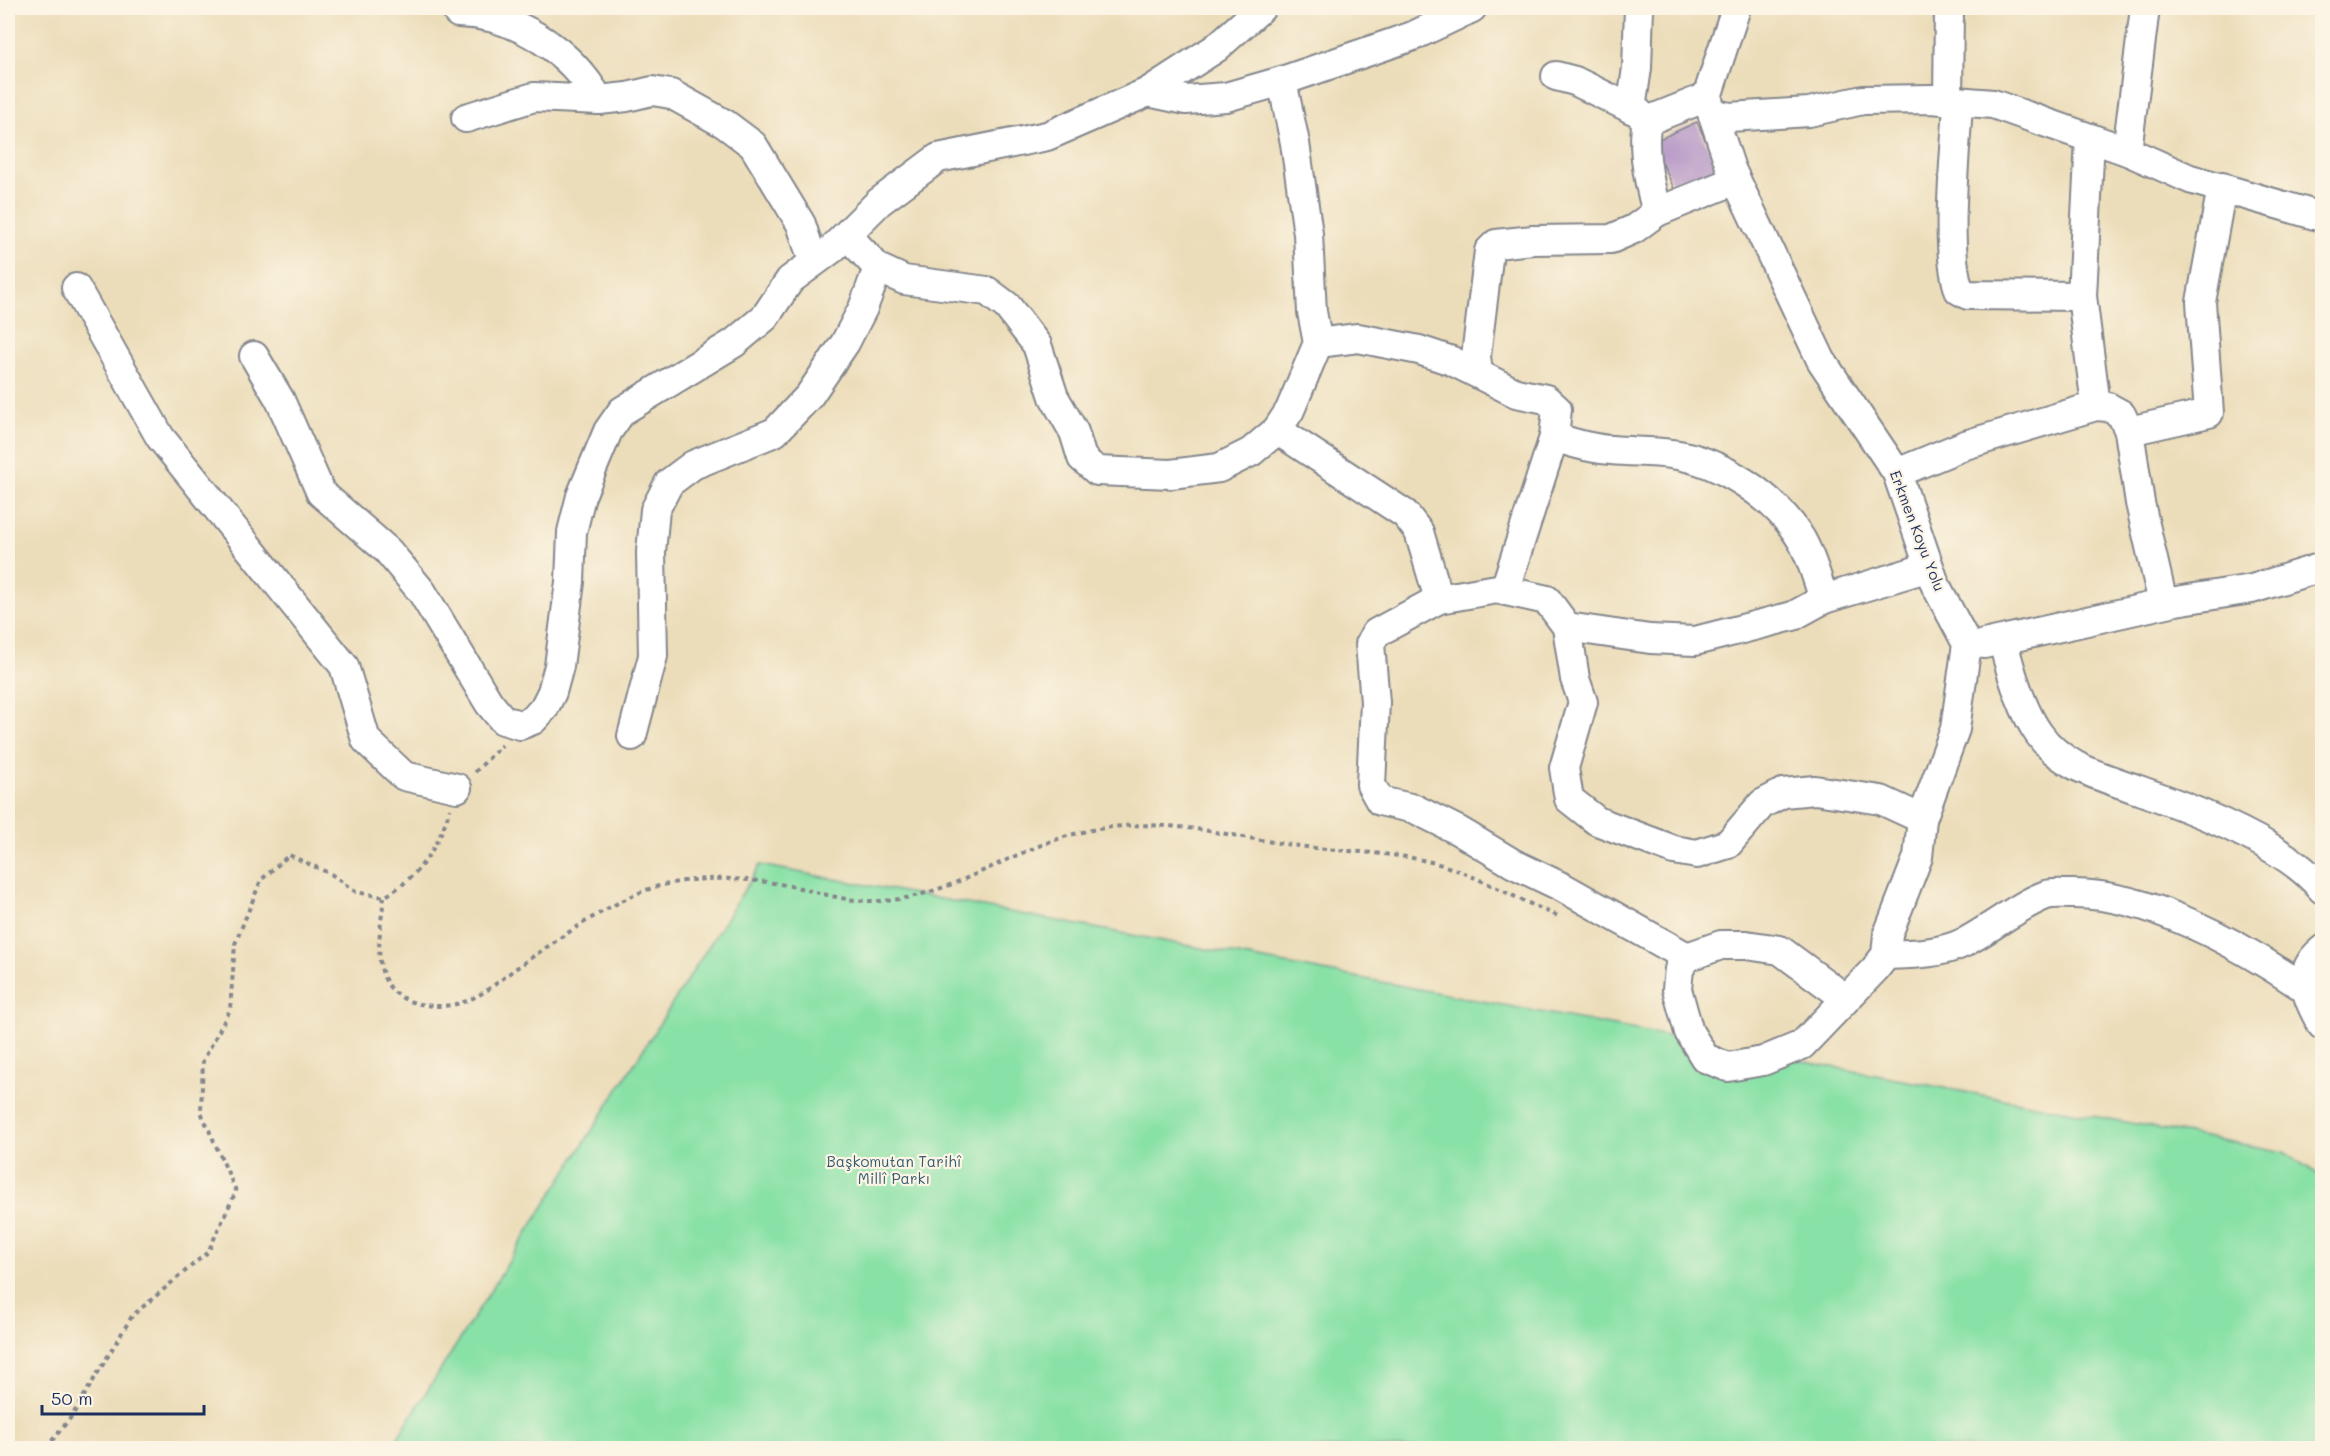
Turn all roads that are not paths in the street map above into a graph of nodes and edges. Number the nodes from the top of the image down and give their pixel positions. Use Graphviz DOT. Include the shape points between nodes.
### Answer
graph roads {
  1 [pos="1261,8"];
  2 [pos="1472,8"];
  3 [pos="1639,8"];
  4 [pos="1736,8"];
  5 [pos="1949,8"];
  6 [pos="2145,8"];
  7 [pos="458,13"];
  8 [pos="1556,76"];
  9 [pos="1282,81"];
  10 [pos="1148,92"];
  11 [pos="599,100"];
  12 [pos="1953,101"];
  13 [pos="1709,105"];
  14 [pos="1639,115"];
  15 [pos="466,118"];
  16 [pos="2090,138"];
  17 [pos="2127,151"];
  18 [pos="1736,180"];
  19 [pos="2222,187"];
  20 [pos="1657,212"];
  21 [pos="2322,217"];
  22 [pos="846,235"];
  23 [pos="813,261"];
  24 [pos="878,268"];
  25 [pos="76,288"];
  26 [pos="2082,296"];
  27 [pos="1318,343"];
  28 [pos="254,357"];
  29 [pos="1478,374"];
  30 [pos="2096,406"];
  31 [pos="1277,430"];
  32 [pos="2128,430"];
  33 [pos="1554,437"];
  34 [pos="1897,473"];
  35 [pos="1929,567"];
  36 [pos="2322,567"];
  37 [pos="1505,589"];
  38 [pos="1439,598"];
  39 [pos="1824,599"];
  40 [pos="2163,603"];
  41 [pos="1567,627"];
  42 [pos="2003,641"];
  43 [pos="1967,644"];
  44 [pos="632,736"];
  45 [pos="457,788"];
  46 [pos="1922,819"];
  47 [pos="2322,889"];
  48 [pos="2322,950"];
  49 [pos="1886,955"];
  50 [pos="1687,957"];
  51 [pos="2304,988"];
  52 [pos="1845,998"];
  53 [pos="2322,1026"];
  1 -- 10 [label="street" via="1216,48"];
  2 -- 9 [label="street" via="1413,36"];
  3 -- 14 [label="street" via="1635,98"];
  4 -- 13 [label="street"];
  5 -- 12 [label="street"];
  6 -- 17 [label="street"];
  7 -- 11 [label="street" via="504,22 543,40 589,82"];
  8 -- 14 [label="street" via="1575,81"];
  9 -- 10 [label="street" via="1226,97 1186,100"];
  9 -- 27 [label="street" via="1308,234 1312,312"];
  10 -- 22 [label="street" via="1047,136 938,158 879,202"];
  11 -- 15 [label="street" via="534,97"];
  11 -- 23 [label="street" via="652,91 671,94 725,124 753,145 801,224"];
  12 -- 13 [label="street" via="1863,100 1809,112 1729,117"];
  12 -- 16 [label="street" via="1993,104"];
  12 -- 26 [label="street" via="1954,277 1959,290 1968,295"];
  13 -- 14 [label="street"];
  13 -- 18 [label="street, Erkmen Koyu Yolu"];
  14 -- 20 [label="street"];
  16 -- 17 [label="street"];
  16 -- 26 [label="street"];
  17 -- 19 [label="street" via="2190,179"];
  18 -- 20 [label="street"];
  18 -- 34 [label="street, Erkmen Koyu Yolu" via="1821,360"];
  19 -- 21 [label="street"];
  19 -- 32 [label="street" via="2201,302 2209,413"];
  20 -- 29 [label="street" via="1634,229 1611,239 1496,244 1489,251 1476,356"];
  22 -- 23 [label="street"];
  22 -- 24 [label="street"];
  23 -- 28 [label="street" via="790,280 765,317 750,330 622,411 608,430 581,496 572,532 570,582 552,692 533,720 520,725 503,720 489,703 422,592 388,551 321,493 280,400"];
  24 -- 31 [label="street" via="904,279 987,291 1007,306 1037,345 1054,397 1074,432 1082,458 1097,471 1171,474 1219,468 1251,452"];
  24 -- 44 [label="street" via="845,344 809,396 775,432 693,465 669,483 655,510 651,552 653,656"];
  25 -- 45 [label="street" via="160,437 344,666 366,740 404,776"];
  26 -- 30 [label="street"];
  27 -- 29 [label="street" via="1358,338 1419,350"];
  27 -- 31 [label="street" via="1290,410"];
  29 -- 33 [label="street" via="1516,393 1545,399 1557,408"];
  30 -- 32 [label="street" via="2121,414"];
  30 -- 34 [label="street" via="1965,445"];
  31 -- 38 [label="street" via="1405,514 1419,532"];
  32 -- 40 [label="street"];
  33 -- 37 [label="street"];
  33 -- 39 [label="street" via="1609,450 1672,454 1702,461 1742,482 1777,510 1800,537"];
  34 -- 35 [label="street, Erkmen Koyu Yolu"];
  35 -- 39 [label="street"];
  35 -- 43 [label="street, Erkmen Koyu Yolu"];
  36 -- 40 [label="street" via="2252,589"];
  37 -- 38 [label="street"];
  37 -- 41 [label="street" via="1547,600"];
  38 -- 50 [label="street" via="1376,633 1370,644 1375,702 1371,785 1380,801 1414,809 1459,831"];
  39 -- 41 [label="street" via="1793,616 1695,641"];
  40 -- 42 [label="street"];
  41 -- 46 [label="street" via="1575,680 1583,702 1564,768 1569,799 1597,821 1674,850 1697,854 1728,844 1762,804 1783,793 1815,790 1881,801"];
  42 -- 43 [label="street"];
  42 -- 47 [label="street" via="2015,684 2038,734 2061,758 2088,773 2138,789 2288,855"];
  43 -- 46 [label="street" via="1955,729"];
  46 -- 49 [label="street" via="1917,857 1888,934"];
  48 -- 51 [label="street" via="2305,974"];
  49 -- 51 [label="street" via="1926,953 1961,944 2048,894 2086,893 2195,924 2239,946"];
  49 -- 52 [label="street"];
  50 -- 52 [label="street" via="1722,945 1780,950"];
  50 -- 52 [label="street" via="1679,969 1677,989 1689,1032 1705,1058 1728,1067 1763,1061 1802,1045"];
  51 -- 53 [label="street"];
}
